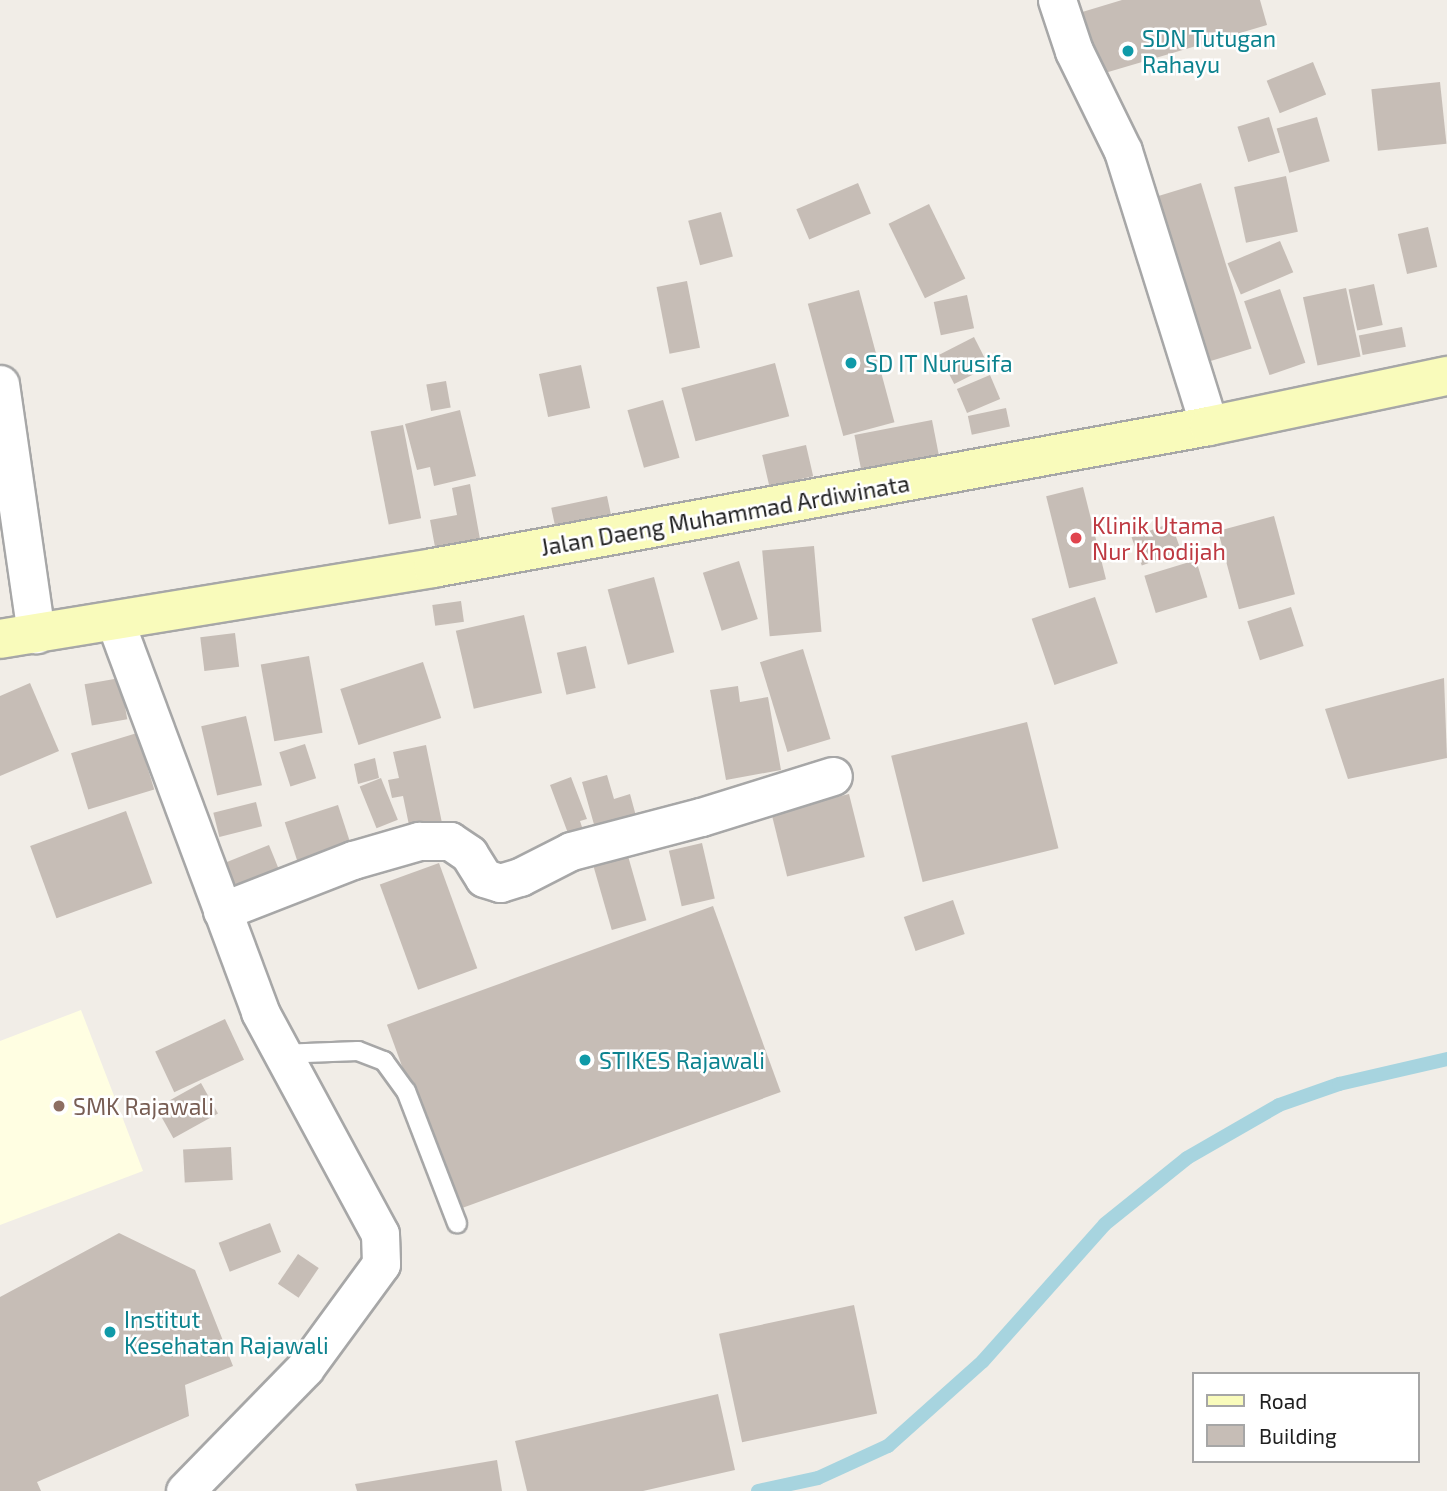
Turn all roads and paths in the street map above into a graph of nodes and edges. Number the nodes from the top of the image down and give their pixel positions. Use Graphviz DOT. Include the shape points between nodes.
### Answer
graph roads {
  1 [pos="1057,0"];
  2 [pos="1447,376"];
  3 [pos="0,384"];
  4 [pos="0,391"];
  5 [pos="1209,426"];
  6 [pos="116,624"];
  7 [pos="18,637"];
  8 [pos="832,776"];
  9 [pos="222,911"];
  10 [pos="281,1054"];
  11 [pos="457,1223"];
  12 [pos="186,1491"];
  1 -- 5 [label="street" via="1074,51 1123,151"];
  2 -- 5 [label="main road, Jalan Daeng Muhammad Ardiwinata"];
  3 -- 4 [label="street"];
  4 -- 7 [label="street"];
  5 -- 6 [label="main road, Jalan Daeng Muhammad Ardiwinata"];
  6 -- 7 [label="main road, Jalan Daeng Muhammad Ardiwinata"];
  6 -- 9 [label="street"];
  8 -- 9 [label="street" via="571,851 500,883 484,878 469,854 450,841 419,841 353,860"];
  9 -- 10 [label="street"];
  10 -- 11 [label="lane" via="358,1051 384,1062 406,1091"];
  10 -- 12 [label="street" via="380,1234 381,1264 305,1368"];
}
